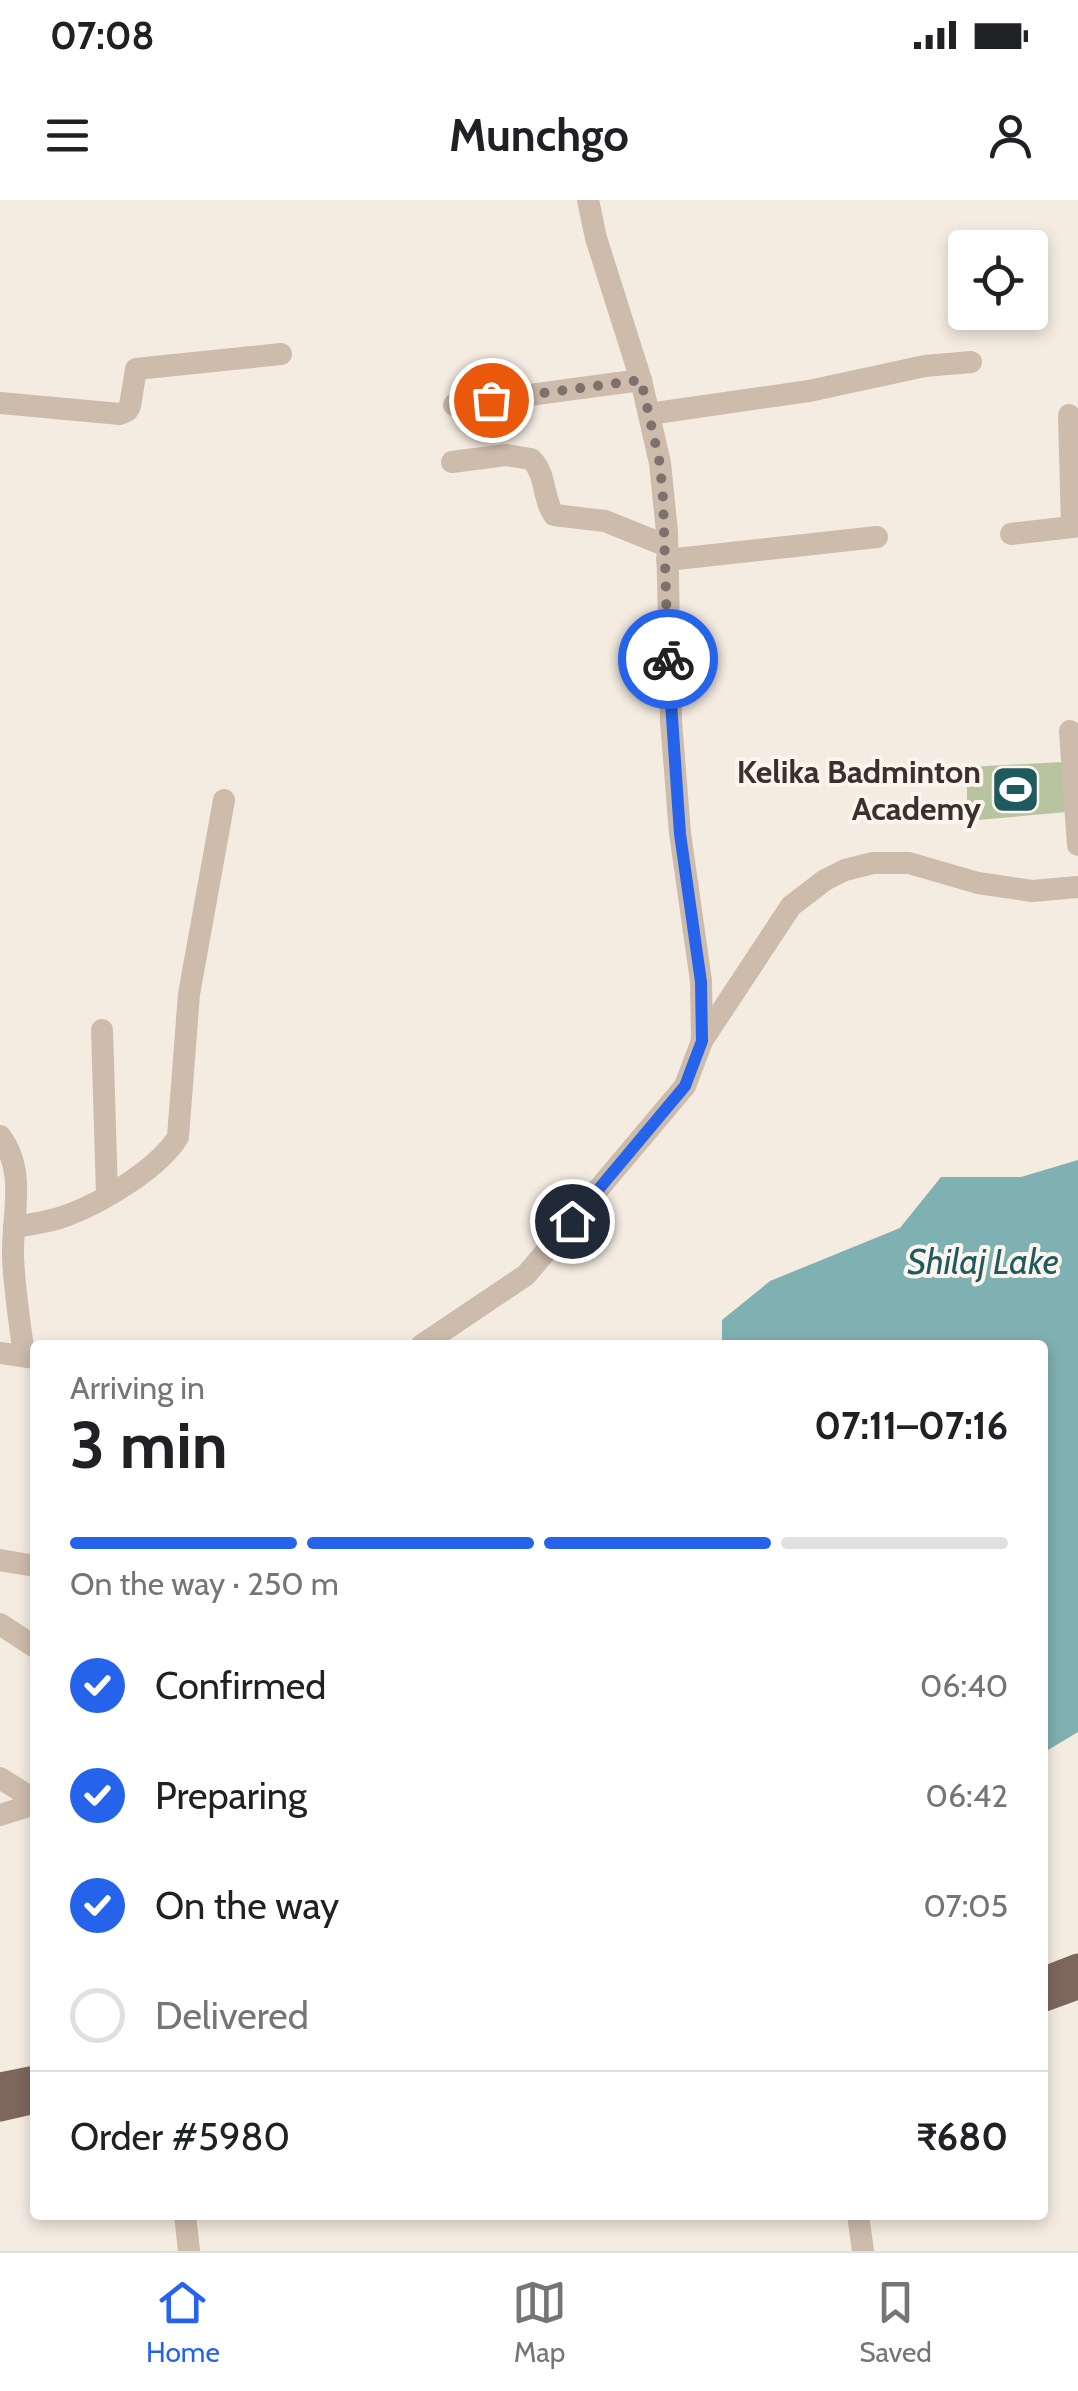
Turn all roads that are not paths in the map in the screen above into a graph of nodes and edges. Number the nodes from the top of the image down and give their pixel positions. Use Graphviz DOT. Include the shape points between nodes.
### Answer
graph roads {
  1 [pos="588,200"];
  2 [pos="281,354"];
  3 [pos="972,362"];
  4 [pos="641,380"];
  5 [pos="0,404"];
  6 [pos="454,405"];
  7 [pos="649,414"];
  8 [pos="1072,430"];
  9 [pos="452,462"];
  10 [pos="1075,527"];
  11 [pos="1012,534"];
  12 [pos="877,536"];
  13 [pos="667,553"];
  14 [pos="1070,731"];
  15 [pos="224,800"];
  16 [pos="1078,844"];
  17 [pos="1078,886"];
  18 [pos="102,1030"];
  19 [pos="702,1041"];
  20 [pos="0,1136"];
  21 [pos="107,1194"];
  22 [pos="14,1227"];
  23 [pos="429,1340"];
  24 [pos="0,1353"];
  25 [pos="30,1357"];
  26 [pos="0,1560"];
  27 [pos="30,1565"];
  28 [pos="0,1624"];
  29 [pos="30,1644"];
  30 [pos="0,1778"];
  31 [pos="30,1799"];
  32 [pos="30,1804"];
  33 [pos="0,1815"];
  34 [pos="1078,1966"];
  35 [pos="1048,1978"];
  36 [pos="1078,1986"];
  37 [pos="1048,1998"];
  38 [pos="30,2079"];
  39 [pos="0,2086"];
  40 [pos="30,2102"];
  41 [pos="0,2109"];
  42 [pos="186,2220"];
  43 [pos="859,2220"];
  44 [pos="189,2251"];
  45 [pos="863,2251"];
  1 -- 4 [label="street"];
  2 -- 5 [label="street" via="139,368 130,406 120,414"];
  3 -- 7 [label="street"];
  4 -- 6 [label="street"];
  4 -- 7 [label="street"];
  7 -- 13 [label="street"];
  8 -- 10 [label="street"];
  9 -- 13 [label="street" via="506,454 531,460 554,515 605,521"];
  10 -- 11 [label="street"];
  12 -- 13 [label="street"];
  13 -- 19 [label="street" via="670,721"];
  14 -- 16 [label="street"];
  15 -- 21 [label="street" via="189,994 178,1137 167,1154"];
  17 -- 19 [label="street" via="1032,891 909,863 845,870 792,906"];
  18 -- 21 [label="street"];
  19 -- 23 [label="street" via="685,1086 526,1275"];
  20 -- 22 [label="street" via="16,1168"];
  21 -- 22 [label="street" via="70,1215"];
  22 -- 25 [label="street"];
  24 -- 25 [label="street"];
  26 -- 27 [label="street"];
  28 -- 29 [label="street"];
  30 -- 31 [label="street"];
  32 -- 33 [label="street"];
  34 -- 35 [label="main road"];
  36 -- 37 [label="main road"];
  38 -- 39 [label="main road"];
  40 -- 41 [label="main road"];
  42 -- 44 [label="street"];
  43 -- 45 [label="street"];
}
